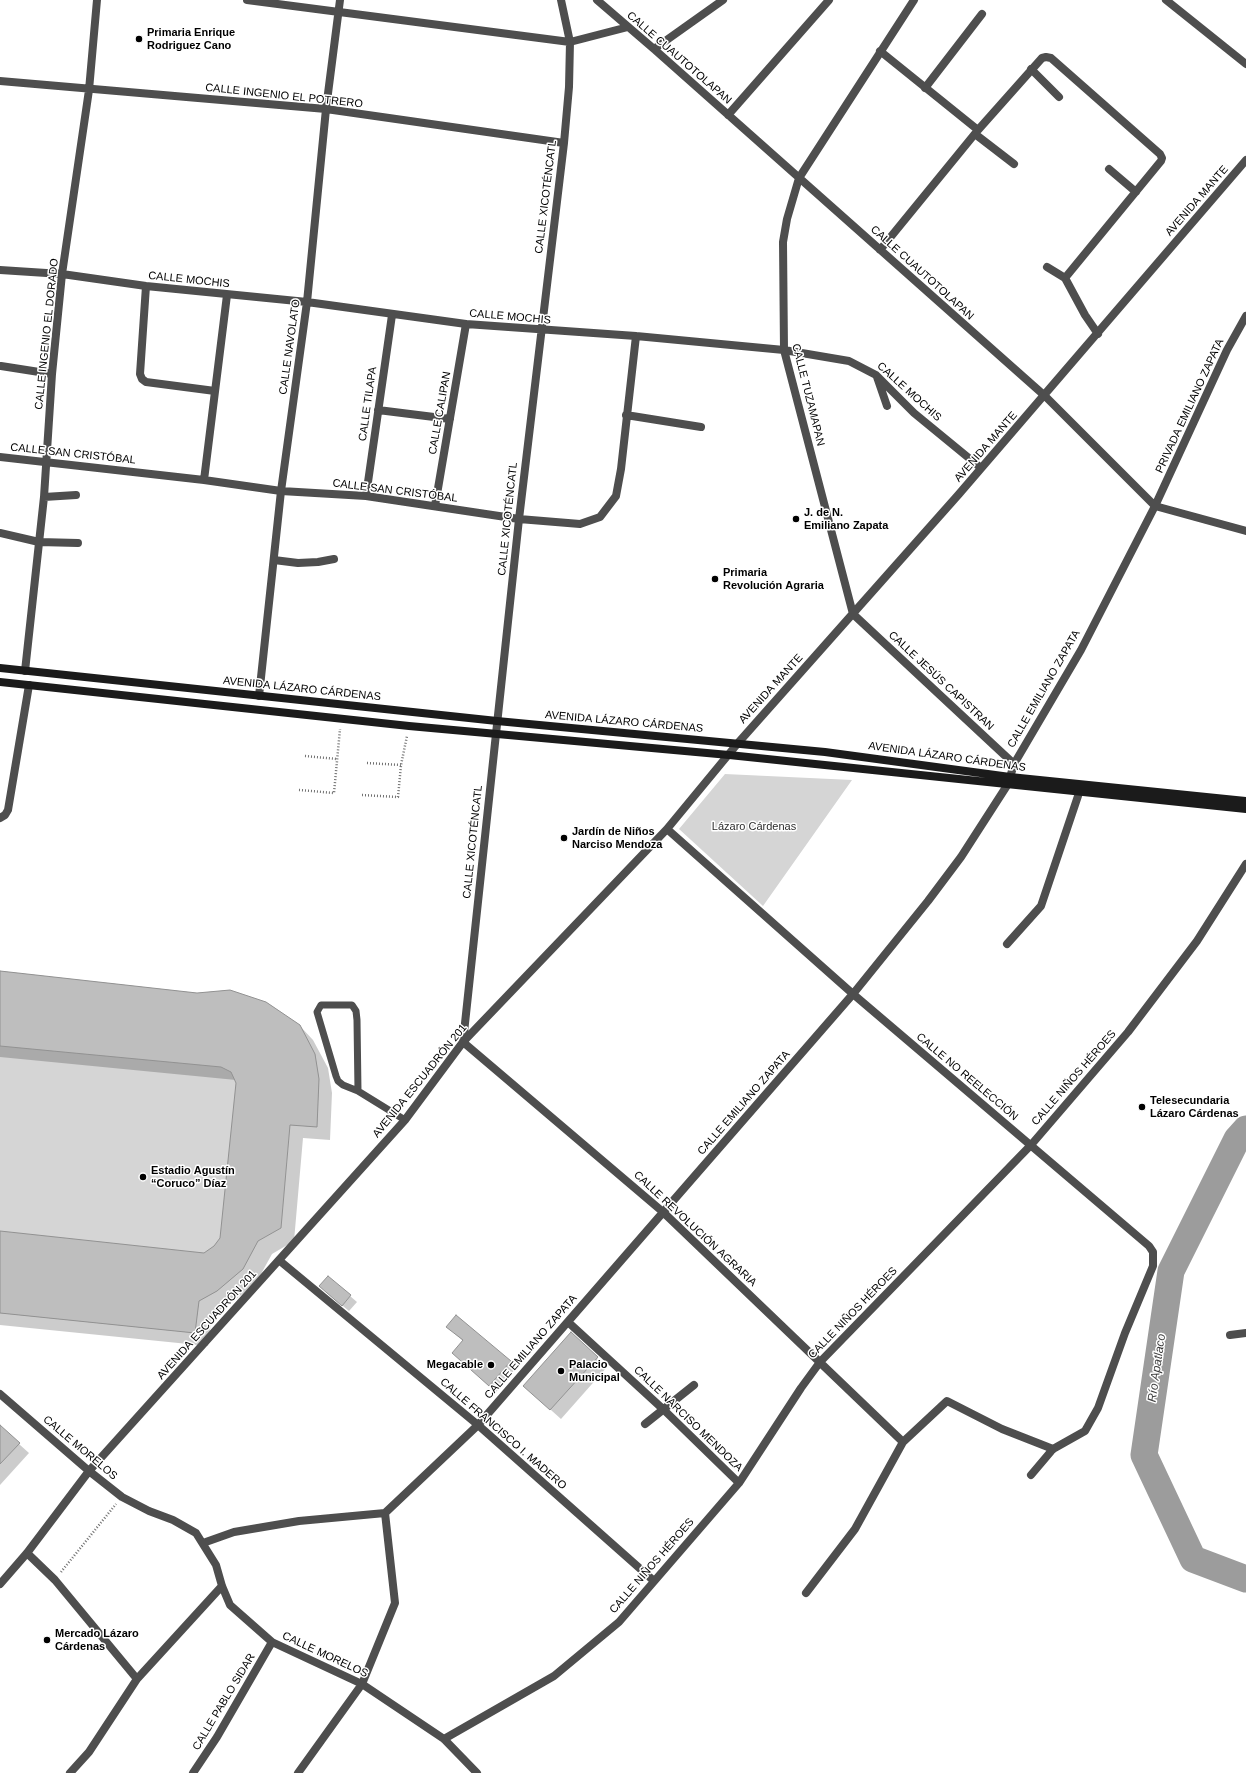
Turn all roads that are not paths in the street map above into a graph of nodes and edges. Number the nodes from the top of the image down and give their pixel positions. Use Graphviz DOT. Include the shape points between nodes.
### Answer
graph roads {
  1 [pos="97,0"];
  2 [pos="247,0"];
  3 [pos="340,0"];
  4 [pos="561,0"];
  5 [pos="597,0"];
  6 [pos="723,0"];
  7 [pos="829,0"];
  8 [pos="914,0"];
  9 [pos="1166,0"];
  10 [pos="338,12"];
  11 [pos="982,14"];
  12 [pos="628,27"];
  13 [pos="570,42"];
  14 [pos="654,49"];
  15 [pos="880,51"];
  16 [pos="1246,64"];
  17 [pos="1031,69"];
  18 [pos="0,81"];
  19 [pos="926,88"];
  20 [pos="89,90"];
  21 [pos="1058,97"];
  22 [pos="326,109"];
  23 [pos="728,115"];
  24 [pos="977,132"];
  25 [pos="564,143"];
  26 [pos="1246,160"];
  27 [pos="1014,164"];
  28 [pos="1109,169"];
  29 [pos="799,178"];
  30 [pos="1136,192"];
  31 [pos="880,250"];
  32 [pos="1047,267"];
  33 [pos="0,270"];
  34 [pos="62,274"];
  35 [pos="1065,278"];
  36 [pos="146,286"];
  37 [pos="227,295"];
  38 [pos="307,302"];
  39 [pos="392,315"];
  40 [pos="1246,316"];
  41 [pos="466,324"];
  42 [pos="540,330"];
  43 [pos="1098,334"];
  44 [pos="636,336"];
  45 [pos="784,350"];
  46 [pos="1,366"];
  47 [pos="52,374"];
  48 [pos="876,375"];
  49 [pos="215,391"];
  50 [pos="1045,396"];
  51 [pos="887,406"];
  52 [pos="378,410"];
  53 [pos="626,415"];
  54 [pos="450,419"];
  55 [pos="701,427"];
  56 [pos="0,457"];
  57 [pos="46,462"];
  58 [pos="981,468"];
  59 [pos="204,480"];
  60 [pos="281,491"];
  61 [pos="76,495"];
  62 [pos="366,496"];
  63 [pos="44,497"];
  64 [pos="435,506"];
  65 [pos="1156,506"];
  66 [pos="519,519"];
  67 [pos="1246,532"];
  68 [pos="0,533"];
  69 [pos="39,542"];
  70 [pos="78,543"];
  71 [pos="334,559"];
  72 [pos="274,560"];
  73 [pos="853,614"];
  74 [pos="0,668"];
  75 [pos="25,671"];
  76 [pos="0,682"];
  77 [pos="137,683"];
  78 [pos="29,685"];
  79 [pos="136,696"];
  80 [pos="259,696"];
  81 [pos="497,721"];
  82 [pos="496,734"];
  83 [pos="738,743"];
  84 [pos="729,755"];
  85 [pos="1014,764"];
  86 [pos="1009,781"];
  87 [pos="1079,793"];
  88 [pos="1246,801"];
  89 [pos="1246,809"];
  90 [pos="0,818"];
  91 [pos="667,829"];
  92 [pos="1246,864"];
  93 [pos="1007,944"];
  94 [pos="853,994"];
  95 [pos="463,1042"];
  96 [pos="358,1091"];
  97 [pos="406,1120"];
  98 [pos="1031,1145"];
  99 [pos="663,1212"];
  100 [pos="280,1261"];
  101 [pos="568,1322"];
  102 [pos="1246,1334"];
  103 [pos="1230,1336"];
  104 [pos="820,1362"];
  105 [pos="694,1385"];
  106 [pos="0,1394"];
  107 [pos="664,1410"];
  108 [pos="645,1424"];
  109 [pos="478,1425"];
  110 [pos="903,1442"];
  111 [pos="1053,1449"];
  112 [pos="89,1472"];
  113 [pos="1031,1475"];
  114 [pos="739,1483"];
  115 [pos="385,1513"];
  116 [pos="203,1543"];
  117 [pos="27,1553"];
  118 [pos="654,1581"];
  119 [pos="0,1584"];
  120 [pos="222,1586"];
  121 [pos="806,1594"];
  122 [pos="272,1642"];
  123 [pos="137,1679"];
  124 [pos="362,1684"];
  125 [pos="444,1739"];
  126 [pos="70,1773"];
  127 [pos="193,1773"];
  128 [pos="298,1773"];
  129 [pos="477,1773"];
  1 -- 20 [label="street, CALLE INGENIO EL DORADO"];
  2 -- 10 [label="street"];
  3 -- 10 [label="street, CALLE NAVOLATO"];
  4 -- 13 [label="street, CALLE XICOTÉNCATL"];
  5 -- 12 [label="street, CALLE CUAUTOTOLAPAN"];
  6 -- 14 [label="street"];
  7 -- 23 [label="street"];
  8 -- 15 [label="street, CALLE TUZAMAPAN"];
  9 -- 16 [label="street"];
  10 -- 13 [label="street"];
  10 -- 22 [label="street, CALLE NAVOLATO"];
  11 -- 19 [label="street"];
  12 -- 13 [label="street"];
  12 -- 14 [label="street, CALLE CUAUTOTOLAPAN"];
  13 -- 25 [label="street, CALLE XICOTÉNCATL"];
  14 -- 23 [label="street, CALLE CUAUTOTOLAPAN"];
  15 -- 19 [label="street"];
  15 -- 29 [label="street, CALLE TUZAMAPAN"];
  17 -- 21 [label="street"];
  17 -- 24 [label="street"];
  17 -- 30 [label="street" via="1042,58 1051,58 1160,154 1161,161"];
  18 -- 20 [label="street, CALLE INGENIO EL POTRERO"];
  19 -- 24 [label="street"];
  20 -- 22 [label="street, CALLE INGENIO EL POTRERO"];
  20 -- 34 [label="street, CALLE INGENIO EL DORADO"];
  22 -- 25 [label="street, CALLE INGENIO EL POTRERO"];
  22 -- 38 [label="street, CALLE NAVOLATO"];
  23 -- 29 [label="street, CALLE CUAUTOTOLAPAN"];
  24 -- 27 [label="street"];
  24 -- 31 [label="street"];
  25 -- 42 [label="street, CALLE XICOTÉNCATL"];
  26 -- 43 [label="street, AVENIDA MANTE"];
  28 -- 30 [label="street"];
  29 -- 31 [label="street, CALLE CUAUTOTOLAPAN"];
  29 -- 45 [label="street, CALLE TUZAMAPAN" via="783,242"];
  30 -- 35 [label="street"];
  31 -- 50 [label="street, CALLE CUAUTOTOLAPAN"];
  32 -- 35 [label="street"];
  33 -- 34 [label="street, CALLE MOCHIS"];
  34 -- 36 [label="street, CALLE MOCHIS"];
  34 -- 47 [label="street, CALLE INGENIO EL DORADO"];
  35 -- 43 [label="street"];
  36 -- 37 [label="street, CALLE MOCHIS"];
  36 -- 49 [label="street" via="140,374 142,379 146,382"];
  37 -- 38 [label="street, CALLE MOCHIS"];
  37 -- 49 [label="street"];
  38 -- 39 [label="street, CALLE MOCHIS"];
  38 -- 60 [label="street, CALLE NAVOLATO"];
  39 -- 41 [label="street, CALLE MOCHIS"];
  39 -- 52 [label="street, CALLE TILAPA"];
  40 -- 65 [label="street, PRIVADA EMILIANO ZAPATA" via="1227,350"];
  41 -- 42 [label="street, CALLE MOCHIS"];
  41 -- 54 [label="street, CALLE CALIPAN"];
  42 -- 44 [label="street, CALLE MOCHIS"];
  42 -- 66 [label="street, CALLE XICOTÉNCATL"];
  43 -- 50 [label="street, AVENIDA MANTE"];
  44 -- 45 [label="street, CALLE MOCHIS"];
  44 -- 53 [label="street, CALLE SAN CRISTÓBAL"];
  45 -- 48 [label="street, CALLE MOCHIS" via="849,361"];
  45 -- 73 [label="street, CALLE TUZAMAPAN"];
  46 -- 47 [label="street"];
  47 -- 57 [label="street, CALLE INGENIO EL DORADO"];
  48 -- 51 [label="street"];
  48 -- 58 [label="street, CALLE MOCHIS" via="914,412"];
  49 -- 59 [label="street"];
  50 -- 58 [label="street, AVENIDA MANTE"];
  50 -- 65 [label="street, CALLE CUAUTOTOLAPAN"];
  52 -- 54 [label="street"];
  52 -- 62 [label="street, CALLE TILAPA"];
  53 -- 55 [label="street"];
  53 -- 66 [label="street, CALLE SAN CRISTÓBAL" via="616,496 600,517 580,524"];
  54 -- 64 [label="street, CALLE CALIPAN"];
  56 -- 57 [label="street, CALLE SAN CRISTÓBAL"];
  57 -- 59 [label="street, CALLE SAN CRISTÓBAL"];
  57 -- 63 [label="street, CALLE INGENIO EL DORADO"];
  58 -- 73 [label="street, AVENIDA MANTE"];
  59 -- 60 [label="street, CALLE SAN CRISTÓBAL"];
  60 -- 62 [label="street, CALLE SAN CRISTÓBAL"];
  60 -- 72 [label="street, CALLE NAVOLATO"];
  61 -- 63 [label="street"];
  62 -- 64 [label="street, CALLE SAN CRISTÓBAL"];
  63 -- 69 [label="street, CALLE INGENIO EL DORADO"];
  64 -- 66 [label="street, CALLE SAN CRISTÓBAL"];
  65 -- 67 [label="street, CALLE CUAUTOTOLAPAN"];
  65 -- 85 [label="street, CALLE EMILIANO ZAPATA" via="1081,650"];
  66 -- 81 [label="street, CALLE XICOTÉNCATL"];
  68 -- 69 [label="street"];
  69 -- 70 [label="street"];
  69 -- 75 [label="street, CALLE INGENIO EL DORADO"];
  71 -- 72 [label="street" via="298,564"];
  72 -- 80 [label="street, CALLE NAVOLATO"];
  73 -- 83 [label="street, AVENIDA MANTE"];
  73 -- 85 [label="street, CALLE JESÚS CAPISTRAN"];
  74 -- 75 [label="main road, AVENIDA LÁZARO CÁRDENAS"];
  75 -- 77 [label="main road, AVENIDA LÁZARO CÁRDENAS"];
  76 -- 78 [label="main road, AVENIDA LÁZARO CÁRDENAS"];
  77 -- 79 [label="main road"];
  77 -- 80 [label="main road, AVENIDA LÁZARO CÁRDENAS"];
  78 -- 79 [label="main road, AVENIDA LÁZARO CÁRDENAS"];
  78 -- 90 [label="street" via="8,810 5,816"];
  79 -- 82 [label="main road, AVENIDA LÁZARO CÁRDENAS"];
  80 -- 81 [label="main road, AVENIDA LÁZARO CÁRDENAS"];
  81 -- 82 [label="street, CALLE XICOTÉNCATL"];
  81 -- 83 [label="main road, AVENIDA LÁZARO CÁRDENAS"];
  82 -- 84 [label="main road, AVENIDA LÁZARO CÁRDENAS"];
  82 -- 95 [label="street, CALLE XICOTÉNCATL"];
  83 -- 84 [label="street, AVENIDA ESCUADRÓN 201"];
  83 -- 86 [label="main road, AVENIDA LÁZARO CÁRDENAS" via="825,752"];
  84 -- 86 [label="main road, AVENIDA LÁZARO CÁRDENAS"];
  84 -- 91 [label="street, AVENIDA ESCUADRÓN 201"];
  85 -- 86 [label="street, CALLE EMILIANO ZAPATA"];
  86 -- 87 [label="main road, AVENIDA LÁZARO CÁRDENAS"];
  86 -- 88 [label="main road, AVENIDA LÁZARO CÁRDENAS"];
  86 -- 94 [label="street, CALLE EMILIANO ZAPATA" via="961,857"];
  87 -- 89 [label="main road, AVENIDA LÁZARO CÁRDENAS"];
  87 -- 93 [label="street" via="1041,906"];
  91 -- 94 [label="street, CALLE NO REELECCIÓN"];
  91 -- 95 [label="street, AVENIDA ESCUADRÓN 201"];
  92 -- 98 [label="street, CALLE NIÑOS HÉROES" via="1164,987"];
  94 -- 98 [label="street, CALLE NO REELECCIÓN"];
  94 -- 99 [label="street, CALLE EMILIANO ZAPATA"];
  95 -- 97 [label="street, AVENIDA ESCUADRÓN 201"];
  95 -- 99 [label="street, CALLE REVOLUCIÓN AGRARIA"];
  96 -- 96 [label="lane" via="356,1011 352,1005 321,1005 317,1012 338,1081"];
  96 -- 97 [label="lane"];
  97 -- 100 [label="street, AVENIDA ESCUADRÓN 201"];
  98 -- 104 [label="street, CALLE NIÑOS HÉROES"];
  98 -- 111 [label="street, CALLE NO REELECCIÓN" via="1149,1246 1154,1258 1098,1408 1085,1431"];
  99 -- 101 [label="street, CALLE EMILIANO ZAPATA"];
  99 -- 104 [label="street, CALLE REVOLUCIÓN AGRARIA"];
  100 -- 109 [label="street, CALLE FRANCISCO I. MADERO"];
  100 -- 112 [label="street, AVENIDA ESCUADRÓN 201"];
  101 -- 107 [label="street, CALLE NARCISO MENDOZA"];
  101 -- 109 [label="street, CALLE EMILIANO ZAPATA"];
  102 -- 103 [label="street"];
  104 -- 110 [label="street, CALLE REVOLUCIÓN AGRARIA"];
  104 -- 114 [label="street, CALLE NIÑOS HÉROES"];
  105 -- 107 [label="street"];
  106 -- 112 [label="street, CALLE MORELOS"];
  107 -- 108 [label="street"];
  107 -- 114 [label="street, CALLE NARCISO MENDOZA"];
  109 -- 115 [label="street, CALLE EMILIANO ZAPATA"];
  109 -- 118 [label="street, CALLE FRANCISCO I. MADERO"];
  110 -- 111 [label="street" via="947,1401 1002,1429"];
  110 -- 121 [label="street" via="855,1529"];
  111 -- 113 [label="street, CALLE NO REELECCIÓN"];
  112 -- 116 [label="street, CALLE MORELOS" via="122,1497 196,1533"];
  112 -- 117 [label="street, AVENIDA ESCUADRÓN 201"];
  114 -- 118 [label="street, CALLE NIÑOS HÉROES"];
  115 -- 116 [label="street" via="299,1521 234,1532"];
  115 -- 124 [label="street" via="395,1603"];
  116 -- 120 [label="street, CALLE MORELOS" via="216,1565"];
  117 -- 119 [label="street, AVENIDA ESCUADRÓN 201"];
  117 -- 123 [label="street" via="55,1580"];
  118 -- 125 [label="street, CALLE NIÑOS HÉROES" via="619,1622 554,1676"];
  120 -- 122 [label="street, CALLE MORELOS" via="230,1605"];
  120 -- 123 [label="street"];
  122 -- 124 [label="street, CALLE MORELOS"];
  122 -- 127 [label="street, CALLE PABLO SIDAR"];
  123 -- 126 [label="street" via="89,1752"];
  124 -- 125 [label="street, CALLE MORELOS"];
  124 -- 128 [label="street"];
  125 -- 129 [label="street, CALLE MORELOS"];
}
